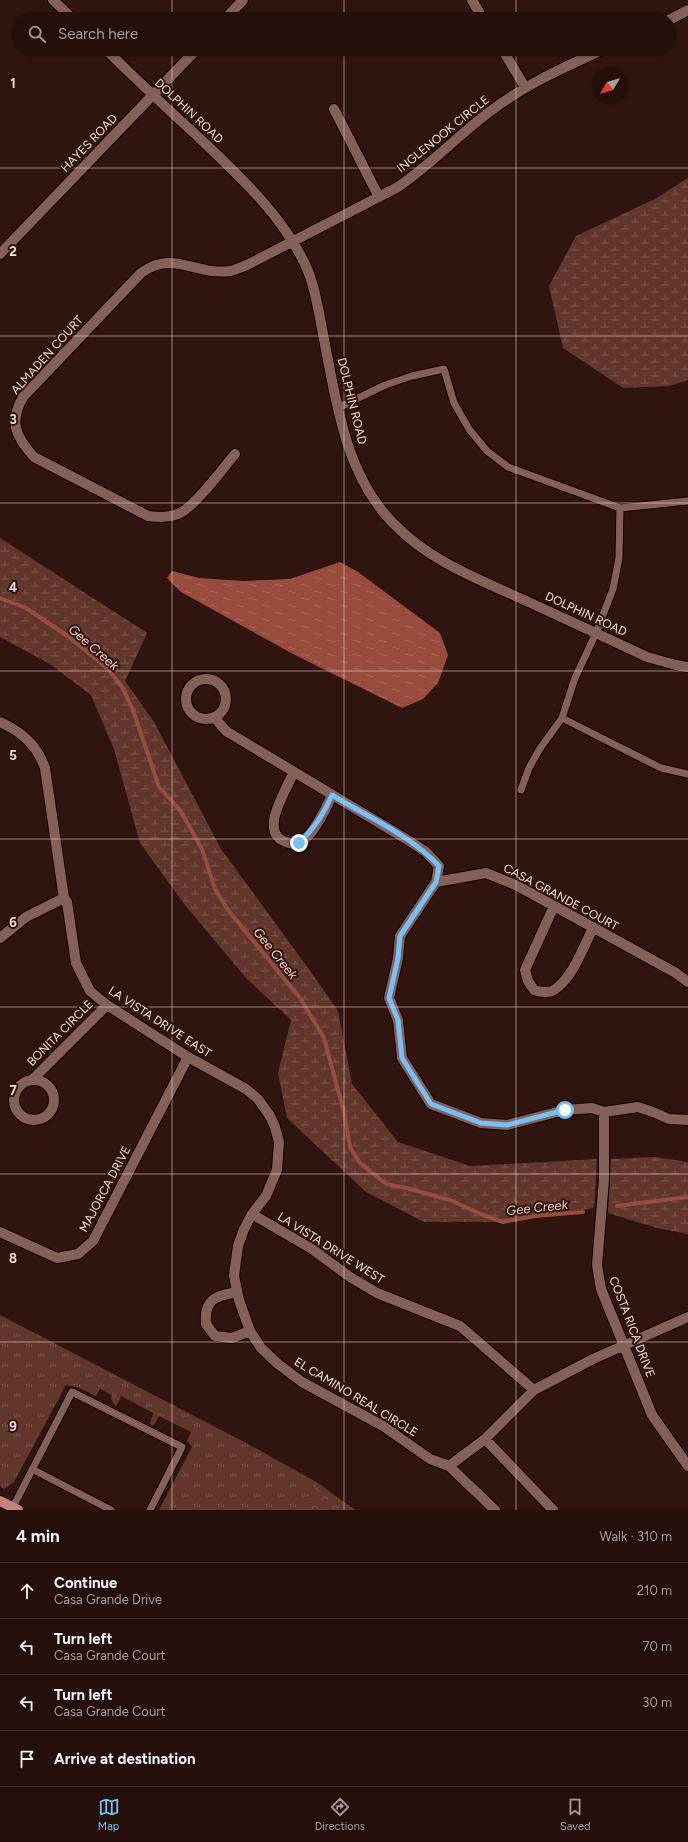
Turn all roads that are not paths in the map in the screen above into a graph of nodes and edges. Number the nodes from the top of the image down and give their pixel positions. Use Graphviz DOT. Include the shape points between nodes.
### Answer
graph roads {
  1 [pos="54,0"];
  2 [pos="243,0"];
  3 [pos="472,0"];
  4 [pos="688,10"];
  5 [pos="66,12"];
  6 [pos="232,12"];
  7 [pos="480,12"];
  8 [pos="676,16"];
  9 [pos="112,56"];
  10 [pos="190,56"];
  11 [pos="506,56"];
  12 [pos="588,56"];
  13 [pos="524,87"];
  14 [pos="153,95"];
  15 [pos="334,110"];
  16 [pos="379,197"];
  17 [pos="291,241"];
  18 [pos="0,254"];
  19 [pos="338,408"];
  20 [pos="235,454"];
  21 [pos="688,501"];
  22 [pos="620,508"];
  23 [pos="596,633"];
  24 [pos="688,667"];
  25 [pos="214,717"];
  26 [pos="562,718"];
  27 [pos="0,722"];
  28 [pos="294,772"];
  29 [pos="688,774"];
  30 [pos="521,790"];
  31 [pos="332,795"];
  32 [pos="436,882"];
  33 [pos="64,898"];
  34 [pos="554,906"];
  35 [pos="593,928"];
  36 [pos="0,938"];
  37 [pos="688,982"];
  38 [pos="107,1005"];
  39 [pos="188,1057"];
  40 [pos="32,1080"];
  41 [pos="604,1112"];
  42 [pos="688,1120"];
  43 [pos="252,1214"];
  44 [pos="0,1232"];
  45 [pos="237,1292"];
  46 [pos="688,1317"];
  47 [pos="250,1331"];
  48 [pos="624,1346"];
  49 [pos="534,1390"];
  50 [pos="485,1439"];
  51 [pos="688,1464"];
  52 [pos="449,1466"];
  53 [pos="32,1470"];
  54 [pos="0,1501"];
  55 [pos="15,1509"];
  56 [pos="110,1510"];
  57 [pos="150,1510"];
  58 [pos="495,1510"];
  59 [pos="553,1510"];
  1 -- 5 [label="street"];
  2 -- 6 [label="street"];
  3 -- 7 [label="street"];
  4 -- 8 [label="street"];
  9 -- 14 [label="street, DOLPHIN ROAD"];
  10 -- 14 [label="street, HAYES ROAD"];
  11 -- 13 [label="street"];
  12 -- 13 [label="street, INGLENOOK CIRCLE"];
  13 -- 16 [label="street, INGLENOOK CIRCLE" via="492,110 420,172"];
  14 -- 17 [label="street, DOLPHIN ROAD" via="232,169 263,202"];
  14 -- 18 [label="street, HAYES ROAD"];
  15 -- 16 [label="street"];
  16 -- 17 [label="street, INGLENOOK CIRCLE"];
  17 -- 19 [label="street, DOLPHIN ROAD" via="308,271 315,295"];
  17 -- 20 [label="street, ALMADEN COURT" via="247,265 230,271 209,271 182,263 166,262 149,267 23,397 16,410 16,426 21,443 34,457 148,516 179,514 190,506"];
  19 -- 22 [label="lane" via="385,385 444,369 454,403 469,429 487,451 508,467"];
  19 -- 23 [label="street, DOLPHIN ROAD" via="346,440 369,491 391,521 414,543 448,566"];
  21 -- 22 [label="lane"];
  22 -- 23 [label="lane" via="620,558 613,590"];
  23 -- 24 [label="street, DOLPHIN ROAD" via="647,657"];
  23 -- 26 [label="lane" via="575,678"];
  25 -- 28 [label="street" via="226,731"];
  26 -- 29 [label="lane" via="661,768"];
  26 -- 30 [label="lane" via="539,750"];
  27 -- 33 [label="street, LA VISTA DRIVE EAST" via="18,731 40,754 45,768"];
  28 -- 31 [label="street"];
  28 -- 31 [label="street" via="274,819 275,832 280,840 289,844 299,843 323,814"];
  31 -- 32 [label="street" via="426,852 439,866"];
  32 -- 34 [label="street, CASA GRANDE COURT" via="486,873 516,885"];
  32 -- 41 [label="street" via="400,936 389,998 398,1020 402,1058 431,1104 481,1123 507,1125 565,1110 592,1108"];
  33 -- 36 [label="street" via="26,917"];
  33 -- 38 [label="street, LA VISTA DRIVE EAST" via="67,902 76,963 90,991"];
  34 -- 35 [label="street, CASA GRANDE COURT"];
  34 -- 35 [label="street" via="525,970 534,990 552,991 561,985"];
  35 -- 37 [label="street, CASA GRANDE COURT"];
  38 -- 39 [label="street, LA VISTA DRIVE EAST"];
  38 -- 40 [label="street, BONITA CIRCLE"];
  39 -- 43 [label="street, LA VISTA DRIVE EAST" via="246,1089 258,1099 275,1127 279,1142 277,1170 266,1196"];
  39 -- 44 [label="street, MAJORCA DRIVE" via="93,1241 78,1254 58,1258"];
  41 -- 42 [label="street" via="638,1107 669,1119"];
  41 -- 48 [label="street, COSTA RICA DRIVE" via="604,1179 597,1265 601,1289"];
  43 -- 45 [label="street, EL CAMINO REAL CIRCLE" via="238,1246 234,1276"];
  43 -- 49 [label="street, LA VISTA DRIVE WEST" via="312,1249 377,1293 460,1326"];
  45 -- 47 [label="street, EL CAMINO REAL CIRCLE"];
  45 -- 47 [label="street" via="213,1299 206,1308 206,1324 215,1336 232,1338"];
  46 -- 48 [label="street"];
  47 -- 52 [label="street, EL CAMINO REAL CIRCLE" via="261,1348 302,1382 383,1426 430,1459"];
  48 -- 49 [label="street"];
  48 -- 51 [label="street, COSTA RICA DRIVE" via="652,1415"];
  49 -- 50 [label="street"];
  50 -- 52 [label="street"];
  50 -- 59 [label="street"];
  52 -- 58 [label="street, EL CAMINO REAL CIRCLE"];
  53 -- 55 [label="lane"];
  53 -- 56 [label="lane"];
  53 -- 57 [label="lane" via="72,1392 182,1447"];
  54 -- 55 [label="main road"];
}
